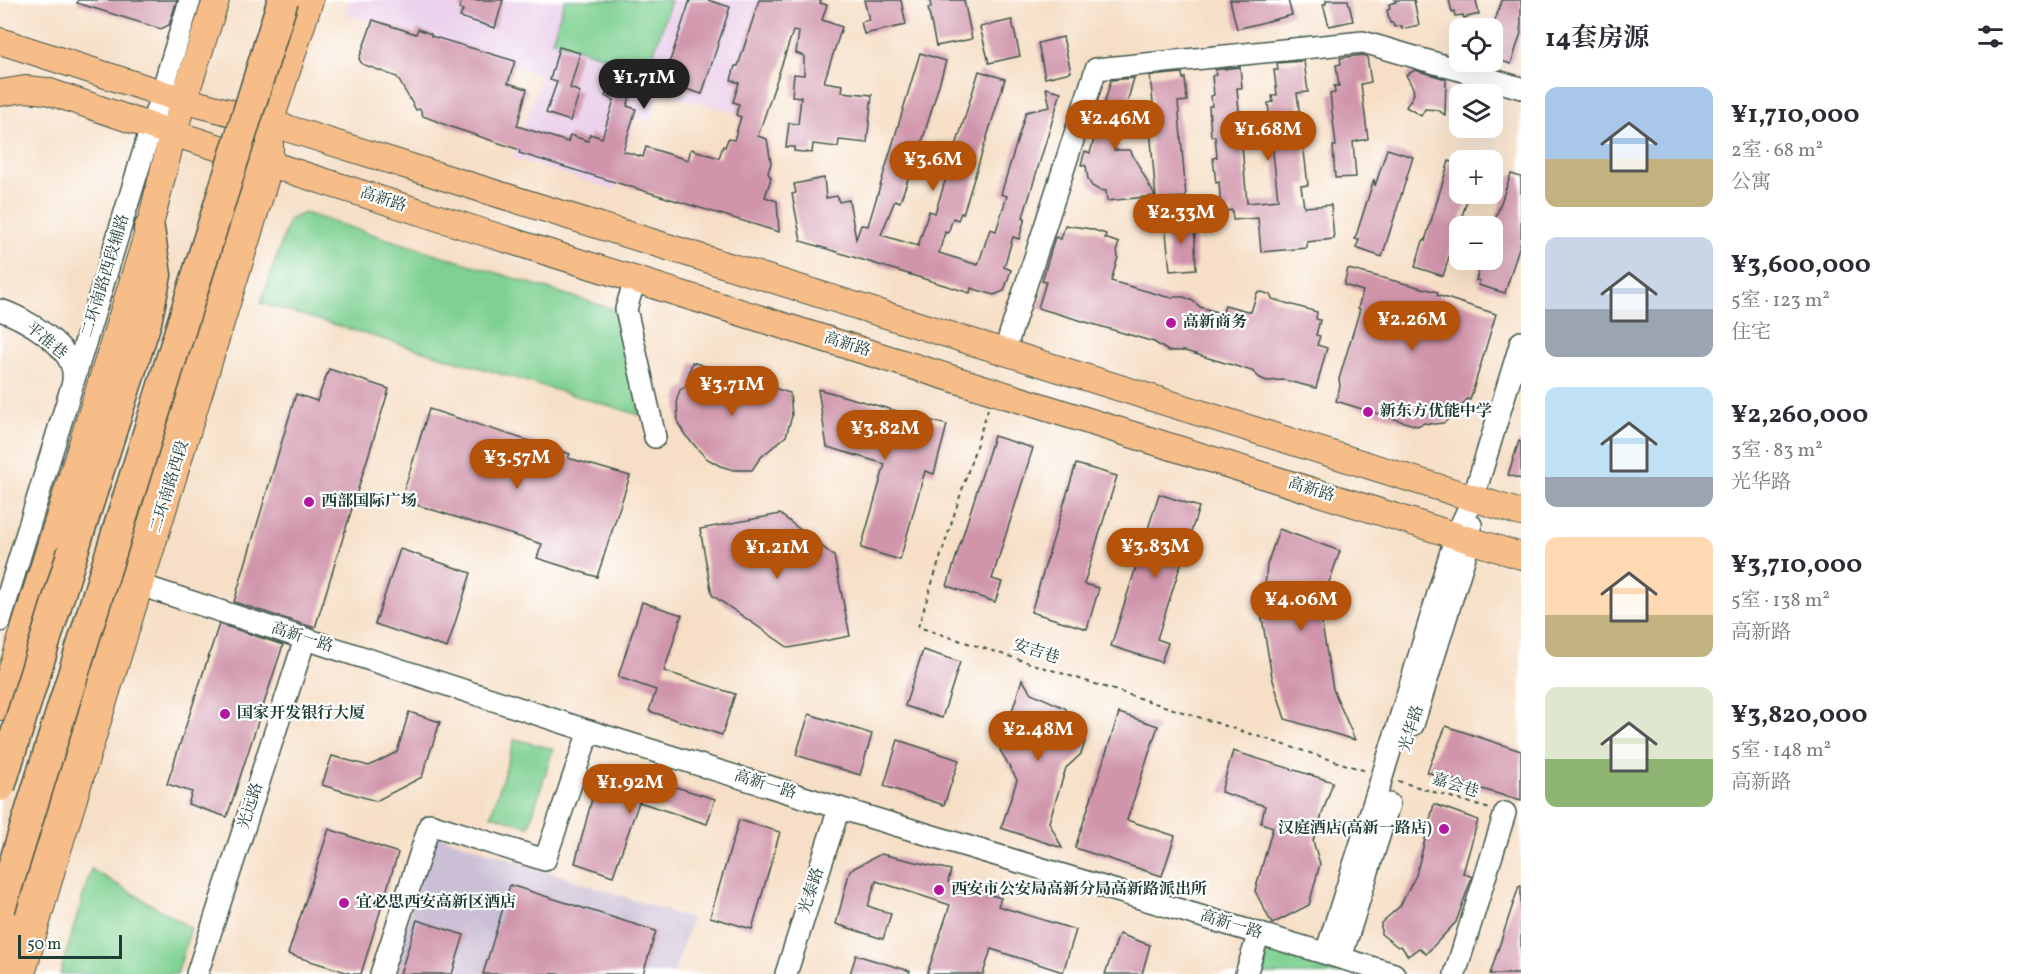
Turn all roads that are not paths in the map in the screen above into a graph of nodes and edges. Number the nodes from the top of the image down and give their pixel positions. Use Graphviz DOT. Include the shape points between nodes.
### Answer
graph roads {
  1 [pos="190,0"];
  2 [pos="216,0"];
  3 [pos="264,0"];
  4 [pos="284,0"];
  5 [pos="310,0"];
  6 [pos="0,40"];
  7 [pos="1521,88"];
  8 [pos="0,93"];
  9 [pos="172,96"];
  10 [pos="270,123"];
  11 [pos="162,130"];
  12 [pos="262,162"];
  13 [pos="149,229"];
  14 [pos="635,280"];
  15 [pos="0,310"];
  16 [pos="1521,342"];
  17 [pos="1004,353"];
  18 [pos="72,385"];
  19 [pos="654,437"];
  20 [pos="1473,499"];
  21 [pos="1521,513"];
  22 [pos="1463,538"];
  23 [pos="1521,556"];
  24 [pos="140,585"];
  25 [pos="0,621"];
  26 [pos="304,639"];
  27 [pos="0,707"];
  28 [pos="589,731"];
  29 [pos="0,786"];
  30 [pos="839,808"];
  31 [pos="1504,813"];
  32 [pos="0,844"];
  33 [pos="0,909"];
  34 [pos="1259,933"];
  35 [pos="1334,956"];
  36 [pos="0,970"];
  37 [pos="22,974"];
  38 [pos="196,974"];
  39 [pos="381,974"];
  40 [pos="786,974"];
  41 [pos="1246,974"];
  42 [pos="1394,974"];
  43 [pos="1455,974"];
  1 -- 9 [label="street"];
  2 -- 9 [label="main road"];
  3 -- 32 [label="highway"];
  4 -- 33 [label="highway, bridge"];
  5 -- 10 [label="main road, 二环南路西段"];
  6 -- 9 [label="main road"];
  7 -- 17 [label="street" via="1363,42 1096,69"];
  8 -- 11 [label="main road, 高新路" via="47,91"];
  9 -- 10 [label="main road"];
  9 -- 11 [label="main road"];
  10 -- 12 [label="main road, 二环南路西段"];
  10 -- 17 [label="main road"];
  11 -- 12 [label="main road, 高新路"];
  11 -- 13 [label="main road"];
  11 -- 18 [label="street, 二环南路西段辅路"];
  12 -- 14 [label="main road, 高新路"];
  12 -- 24 [label="main road, 二环南路西段"];
  12 -- 36 [label="highway" via="111,614"];
  13 -- 27 [label="main road"];
  13 -- 29 [label="highway, bridge" via="156,275 146,322"];
  14 -- 19 [label="street" via="626,309"];
  14 -- 22 [label="main road, 高新路"];
  15 -- 18 [label="street, 平准巷" via="37,329 65,352 74,374"];
  16 -- 20 [label="street, 光华路"];
  17 -- 20 [label="main road"];
  18 -- 25 [label="street, 二环南路西段辅路"];
  20 -- 21 [label="main road"];
  20 -- 22 [label="street, 光华路"];
  22 -- 23 [label="main road, 高新路"];
  22 -- 35 [label="street, 光华路"];
  24 -- 26 [label="street, 高新一路"];
  24 -- 37 [label="main road, 二环南路西段"];
  26 -- 28 [label="street, 高新一路"];
  26 -- 38 [label="street, 光远路"];
  28 -- 30 [label="street, 高新一路"];
  28 -- 39 [label="street" via="545,860 430,824"];
  30 -- 34 [label="street, 高新一路"];
  30 -- 40 [label="street, 光泰路"];
  31 -- 43 [label="street"];
  34 -- 35 [label="street, 高新一路"];
  34 -- 41 [label="street"];
  35 -- 42 [label="street, 高新一路"];
}
